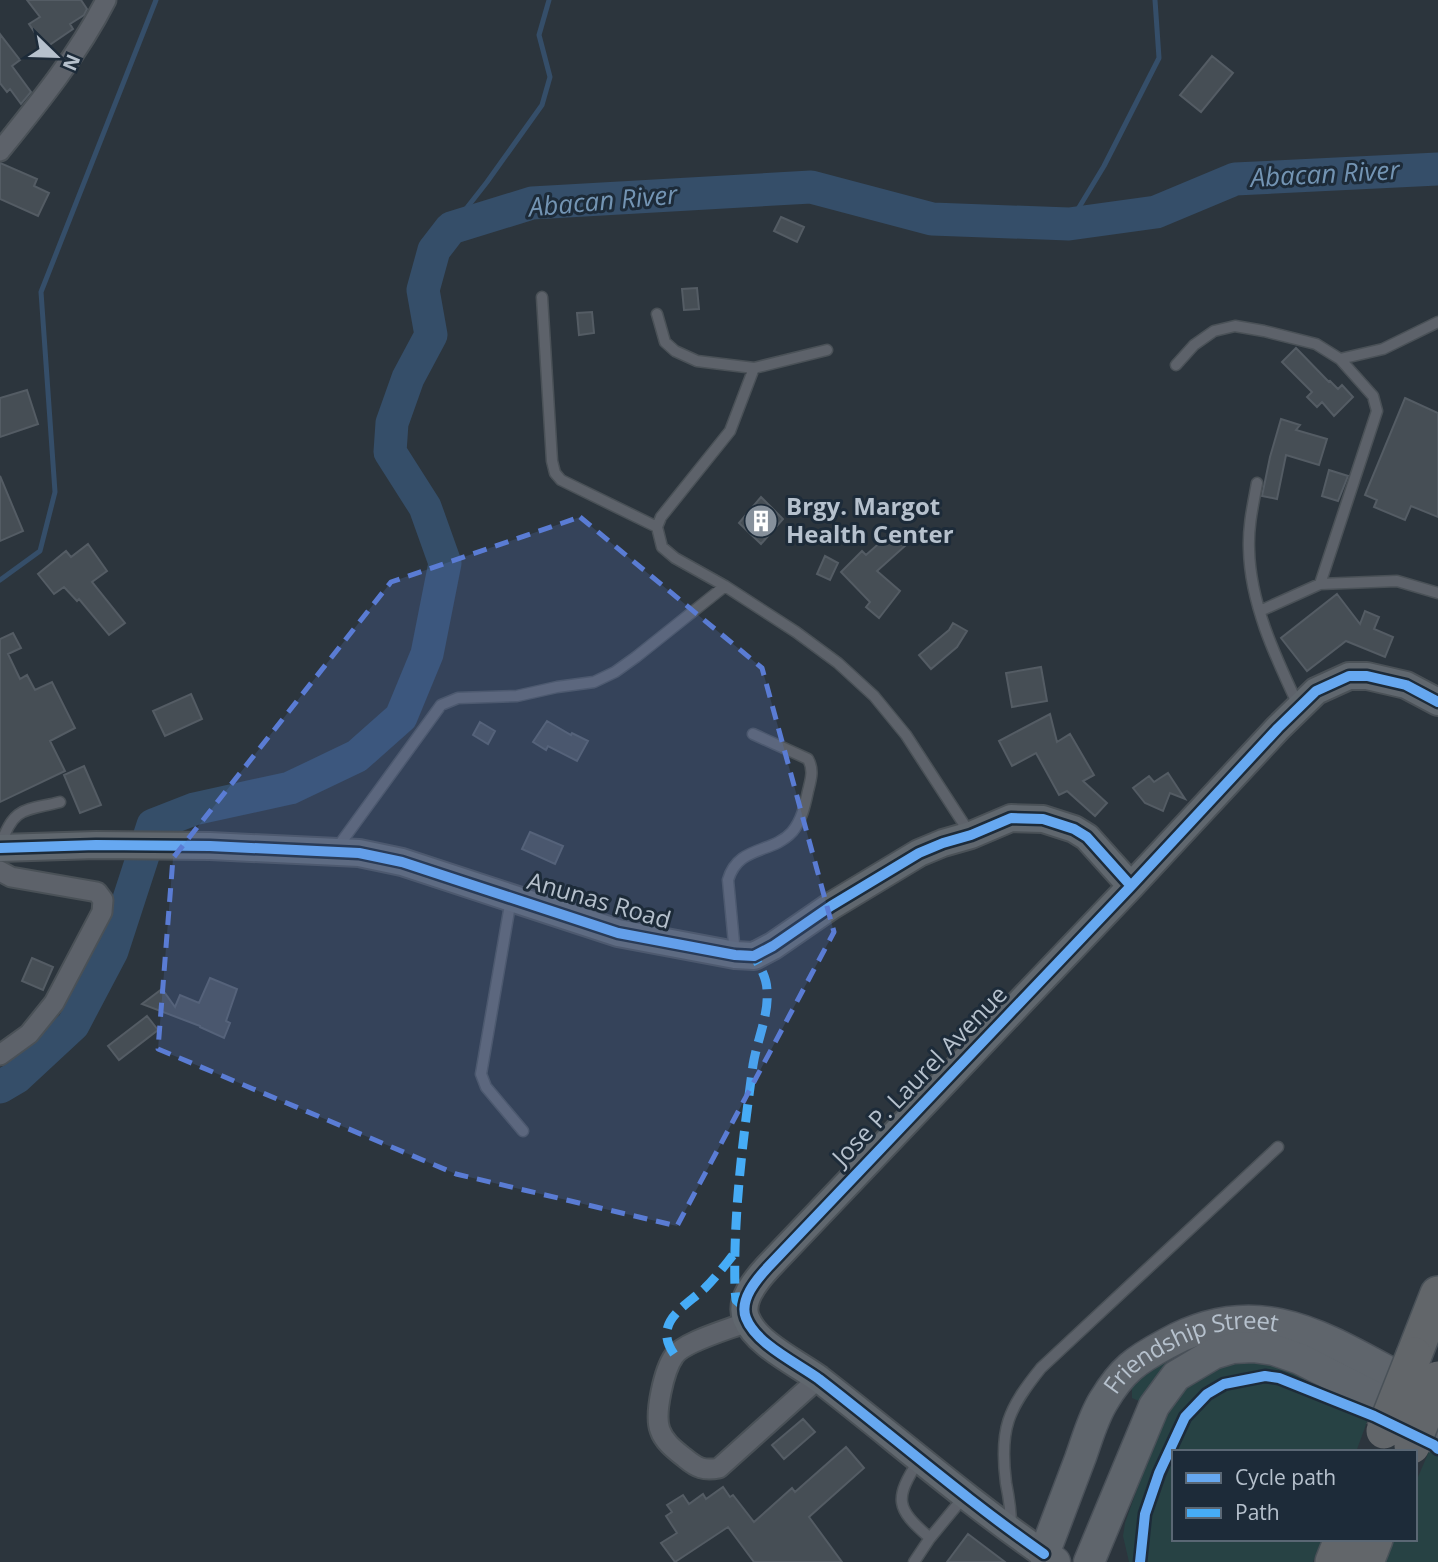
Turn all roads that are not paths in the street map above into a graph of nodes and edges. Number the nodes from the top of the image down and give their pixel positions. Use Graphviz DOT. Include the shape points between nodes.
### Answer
graph roads {
  1 [pos="106,0"];
  2 [pos="0,151"];
  3 [pos="542,298"];
  4 [pos="657,314"];
  5 [pos="1438,323"];
  6 [pos="827,350"];
  7 [pos="1339,359"];
  8 [pos="1176,365"];
  9 [pos="754,368"];
  10 [pos="1256,483"];
  11 [pos="657,527"];
  12 [pos="1320,584"];
  13 [pos="726,586"];
  14 [pos="1438,593"];
  15 [pos="1260,611"];
  16 [pos="1438,702"];
  17 [pos="1299,707"];
  18 [pos="753,734"];
  19 [pos="61,802"];
  20 [pos="971,835"];
  21 [pos="0,848"];
  22 [pos="335,851"];
  23 [pos="0,872"];
  24 [pos="1131,886"];
  25 [pos="512,898"];
  26 [pos="735,955"];
  27 [pos="0,1055"];
  28 [pos="523,1131"];
  29 [pos="1278,1147"];
  30 [pos="1438,1294"];
  31 [pos="747,1322"];
  32 [pos="1426,1367"];
  33 [pos="818,1379"];
  34 [pos="1438,1398"];
  35 [pos="1102,1402"];
  36 [pos="1146,1424"];
  37 [pos="1404,1442"];
  38 [pos="919,1459"];
  39 [pos="1070,1485"];
  40 [pos="965,1495"];
  41 [pos="1113,1503"];
  42 [pos="1010,1531"];
  43 [pos="930,1538"];
  44 [pos="1341,1541"];
  45 [pos="1374,1541"];
  46 [pos="1050,1558"];
  47 [pos="914,1562"];
  48 [pos="1089,1562"];
  49 [pos="1333,1562"];
  50 [pos="1366,1562"];
  1 -- 2 [label="street" via="51,86"];
  3 -- 11 [label="lane" via="555,473"];
  4 -- 9 [label="lane" via="665,342 676,351 697,361"];
  5 -- 7 [label="lane" via="1383,349"];
  6 -- 9 [label="lane"];
  7 -- 8 [label="lane" via="1316,344 1235,326 1214,331"];
  7 -- 12 [label="lane" via="1373,396 1377,411"];
  9 -- 11 [label="lane" via="730,431"];
  10 -- 15 [label="lane" via="1249,551"];
  11 -- 13 [label="lane" via="662,547"];
  12 -- 14 [label="lane" via="1397,581"];
  12 -- 15 [label="lane"];
  13 -- 20 [label="lane" via="838,663 874,695 906,735"];
  13 -- 22 [label="lane" via="636,657 594,682 517,696 458,698 441,705"];
  15 -- 17 [label="lane"];
  16 -- 17 [label="street, Jose P. Laurel Avenue" via="1387,679 1349,676 1316,691"];
  17 -- 24 [label="street, Jose P. Laurel Avenue"];
  18 -- 26 [label="lane" via="808,759 812,775 803,813 790,834 737,861 731,869 728,880"];
  19 -- 21 [label="lane" via="16,815"];
  20 -- 24 [label="street, Anunas Road" via="1011,818 1062,824 1087,837"];
  20 -- 26 [label="street, Anunas Road" via="895,866 754,956"];
  21 -- 22 [label="street, Anunas Road" via="209,846"];
  22 -- 25 [label="street, Anunas Road" via="392,860"];
  23 -- 27 [label="street" via="97,892 103,900 102,912 54,1003 29,1034"];
  24 -- 31 [label="street, Jose P. Laurel Avenue" via="768,1267 749,1293 744,1307"];
  25 -- 26 [label="street, Anunas Road" via="618,933"];
  25 -- 28 [label="lane" via="481,1074 486,1087"];
  29 -- 42 [label="lane" via="1041,1368 1013,1405 1005,1427"];
  30 -- 32 [label="highway"];
  31 -- 33 [label="street" via="762,1340"];
  31 -- 33 [label="street" via="674,1354 659,1408 659,1429 673,1449 693,1465 719,1468"];
  32 -- 37 [label="highway, bridge"];
  33 -- 38 [label="street"];
  34 -- 35 [label="main road, Friendship Street" via="1318,1336 1251,1319 1195,1329 1138,1358"];
  35 -- 36 [label="main road"];
  35 -- 39 [label="main road, Friendship Street"];
  36 -- 37 [label="main road, Friendship Street" via="1165,1389 1185,1370 1213,1354 1253,1347 1300,1359"];
  36 -- 41 [label="main road, Friendship Street"];
  38 -- 40 [label="street"];
  38 -- 43 [label="lane" via="903,1484 901,1505"];
  39 -- 41 [label="main road"];
  39 -- 46 [label="main road, Friendship Street"];
  40 -- 42 [label="street"];
  40 -- 43 [label="lane"];
  41 -- 48 [label="main road, Friendship Street"];
  42 -- 46 [label="street"];
  43 -- 47 [label="lane"];
  44 -- 49 [label="highway"];
  45 -- 50 [label="highway"];
}
